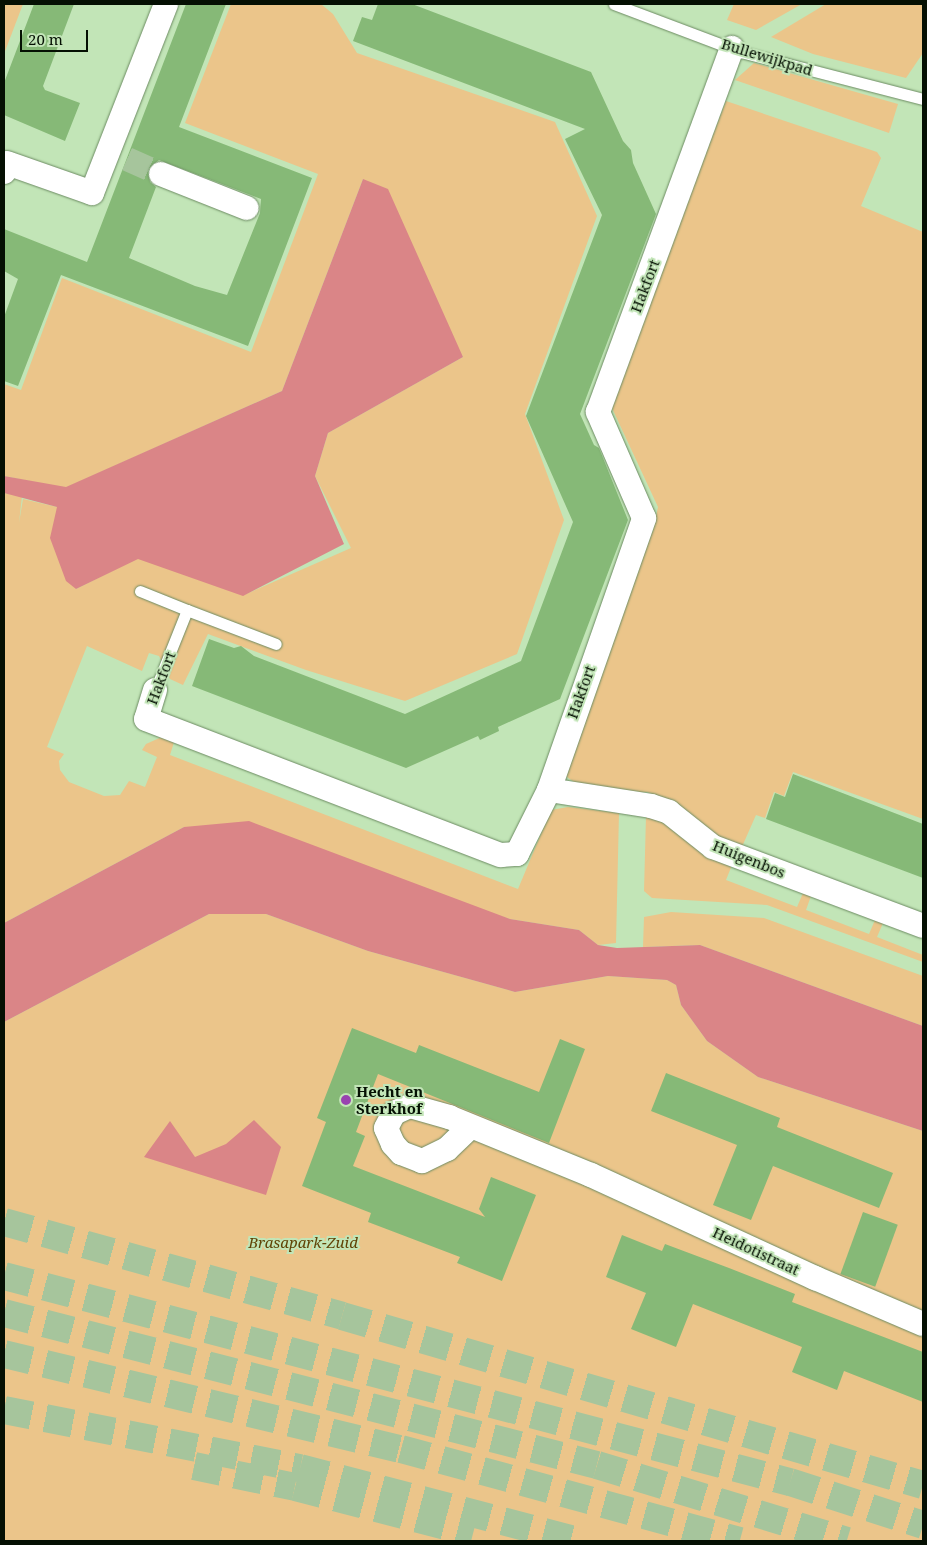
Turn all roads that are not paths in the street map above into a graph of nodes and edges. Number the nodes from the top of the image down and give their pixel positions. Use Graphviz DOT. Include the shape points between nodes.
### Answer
graph roads {
  1 [pos="166,4"];
  2 [pos="614,4"];
  3 [pos="732,48"];
  4 [pos="923,99"];
  5 [pos="4,172"];
  6 [pos="161,174"];
  7 [pos="247,208"];
  8 [pos="140,590"];
  9 [pos="187,610"];
  10 [pos="276,644"];
  11 [pos="155,690"];
  12 [pos="548,790"];
  13 [pos="923,926"];
  14 [pos="470,1127"];
  15 [pos="923,1324"];
  1 -- 5 [label="street" via="118,155 92,193 7,163"];
  2 -- 3 [label="lane, Bullewijkpad"];
  3 -- 4 [label="lane, Bullewijkpad"];
  3 -- 12 [label="street, Hakfort" via="598,412 644,518"];
  6 -- 7 [label="street"];
  8 -- 9 [label="lane"];
  9 -- 10 [label="lane"];
  9 -- 11 [label="lane, Hakfort"];
  11 -- 12 [label="street, Hakfort" via="146,719 501,855 517,854"];
  12 -- 13 [label="street, Huigenbos" via="651,806 669,812 713,847"];
  14 -- 15 [label="street, Heidotistraat" via="591,1175"];
}
